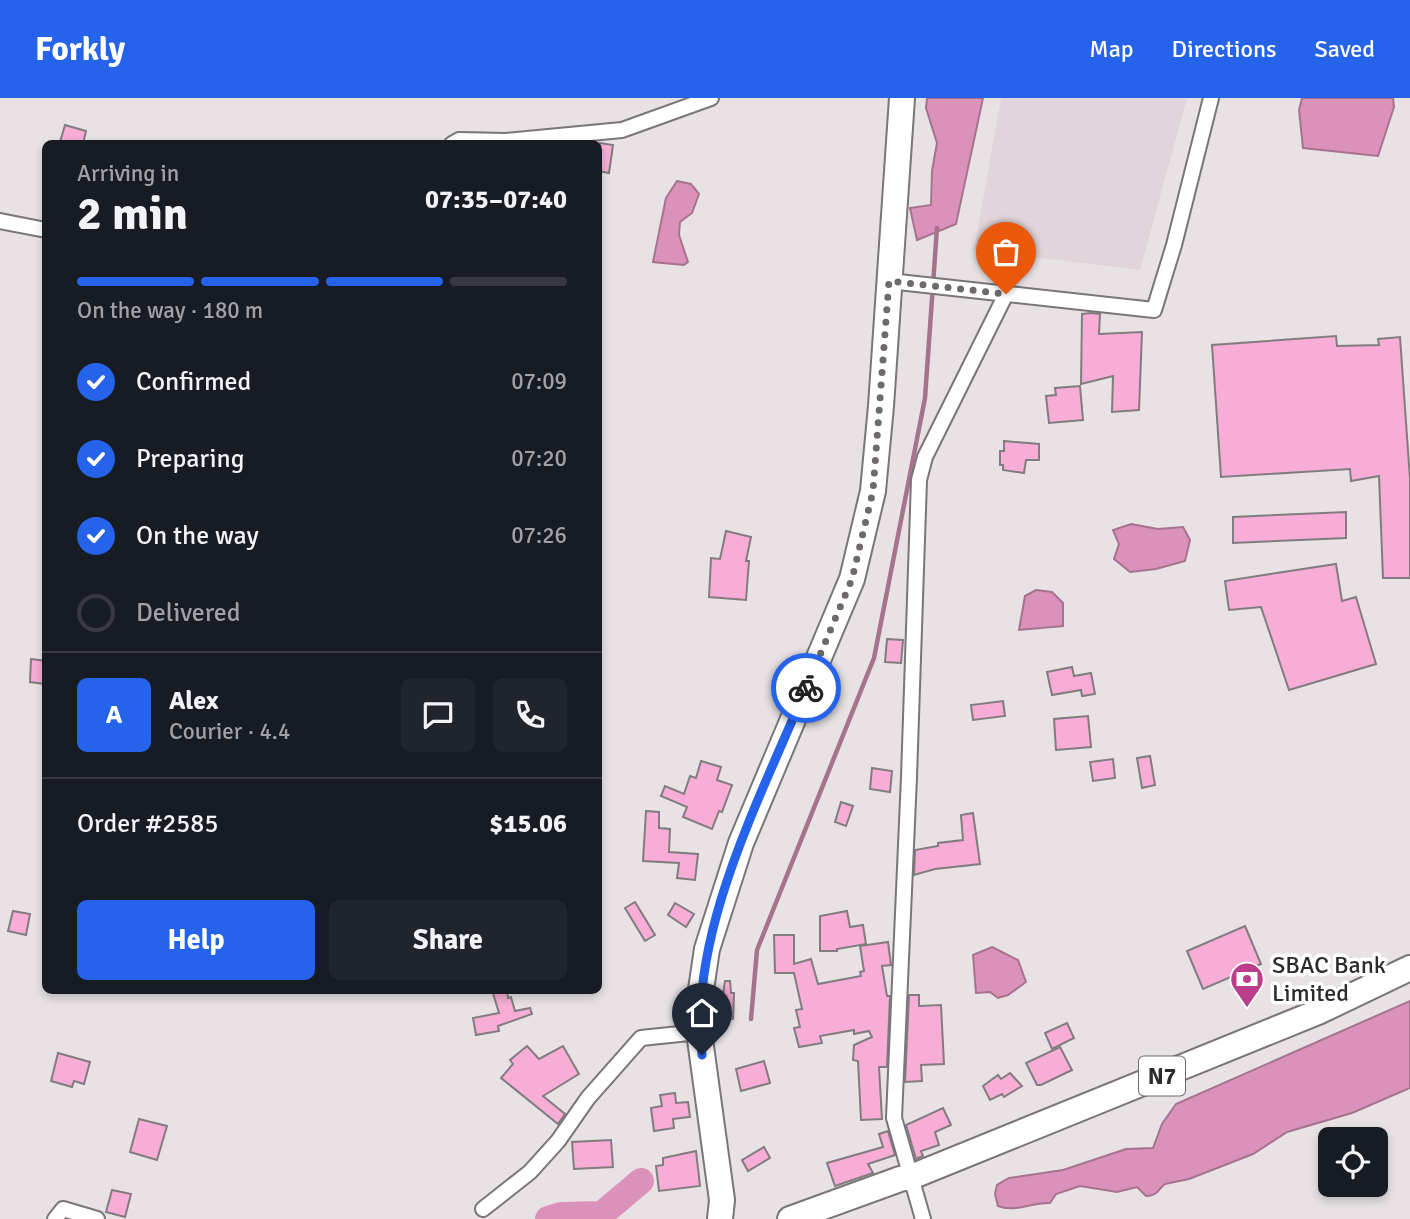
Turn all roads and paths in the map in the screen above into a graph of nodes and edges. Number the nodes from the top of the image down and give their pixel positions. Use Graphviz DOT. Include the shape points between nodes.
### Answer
graph roads {
  1 [pos="711,98"];
  2 [pos="902,98"];
  3 [pos="1211,98"];
  4 [pos="517,140"];
  5 [pos="0,221"];
  6 [pos="42,229"];
  7 [pos="889,281"];
  8 [pos="1006,294"];
  9 [pos="1410,968"];
  10 [pos="699,1032"];
  11 [pos="911,1177"];
  12 [pos="483,1209"];
  13 [pos="725,1213"];
  14 [pos="55,1219"];
  15 [pos="97,1219"];
  16 [pos="790,1219"];
  17 [pos="817,1219"];
  18 [pos="923,1219"];
  1 -- 4 [label="street" via="622,130"];
  2 -- 7 [label="highway"];
  3 -- 8 [label="street" via="1154,310"];
  5 -- 6 [label="street"];
  7 -- 8 [label="street"];
  7 -- 10 [label="highway" via="873,491 863,539 852,579 733,867 707,949"];
  8 -- 11 [label="street" via="925,457 919,480 894,1118"];
  9 -- 11 [label="highway, N7" via="1318,1012"];
  10 -- 12 [label="street" via="641,1038 530,1172"];
  10 -- 13 [label="highway"];
  11 -- 16 [label="highway"];
  11 -- 17 [label="highway" via="903,1187"];
  11 -- 18 [label="street"];
  14 -- 15 [label="street" via="63,1209"];
}
